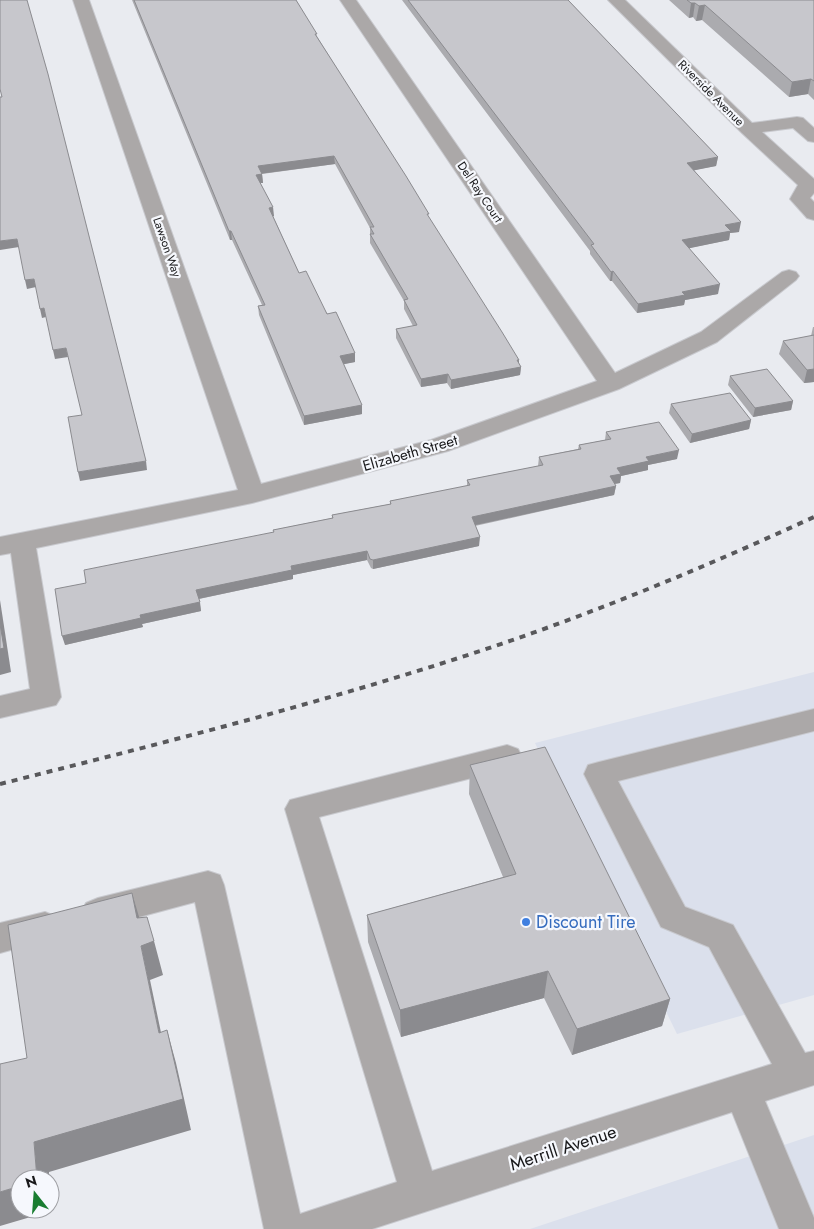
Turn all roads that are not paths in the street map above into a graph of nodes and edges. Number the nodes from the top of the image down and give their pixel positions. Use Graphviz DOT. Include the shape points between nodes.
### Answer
graph roads {
  1 [pos="81,0"];
  2 [pos="348,0"];
  3 [pos="616,0"];
  4 [pos="748,130"];
  5 [pos="814,137"];
  6 [pos="811,185"];
  7 [pos="814,214"];
  8 [pos="789,276"];
  9 [pos="611,384"];
  10 [pos="252,495"];
  11 [pos="11,544"];
  12 [pos="0,707"];
  13 [pos="814,720"];
  14 [pos="525,753"];
  15 [pos="0,938"];
  16 [pos="805,1070"];
  17 [pos="742,1091"];
  18 [pos="420,1194"];
  19 [pos="284,1229"];
  20 [pos="311,1229"];
  21 [pos="799,1229"];
  1 -- 10 [label="street, Lawson Way"];
  2 -- 9 [label="street, Del Ray Court"];
  3 -- 4 [label="street, Riverside Avenue"];
  4 -- 5 [label="street" via="797,122"];
  4 -- 6 [label="street, Riverside Avenue"];
  6 -- 7 [label="street, Riverside Avenue" via="800,199"];
  8 -- 9 [label="street, Elizabeth Street" via="709,336"];
  9 -- 10 [label="street, Elizabeth Street" via="440,446"];
  10 -- 11 [label="street, Elizabeth Street"];
  11 -- 12 [label="street" via="46,697"];
  13 -- 16 [label="street" via="599,774 673,917 721,936"];
  14 -- 18 [label="street" via="300,809"];
  15 -- 19 [label="street" via="208,885"];
  16 -- 17 [label="street, Merrill Avenue"];
  17 -- 18 [label="street, Merrill Avenue"];
  17 -- 21 [label="street"];
  18 -- 20 [label="street, Merrill Avenue"];
}
